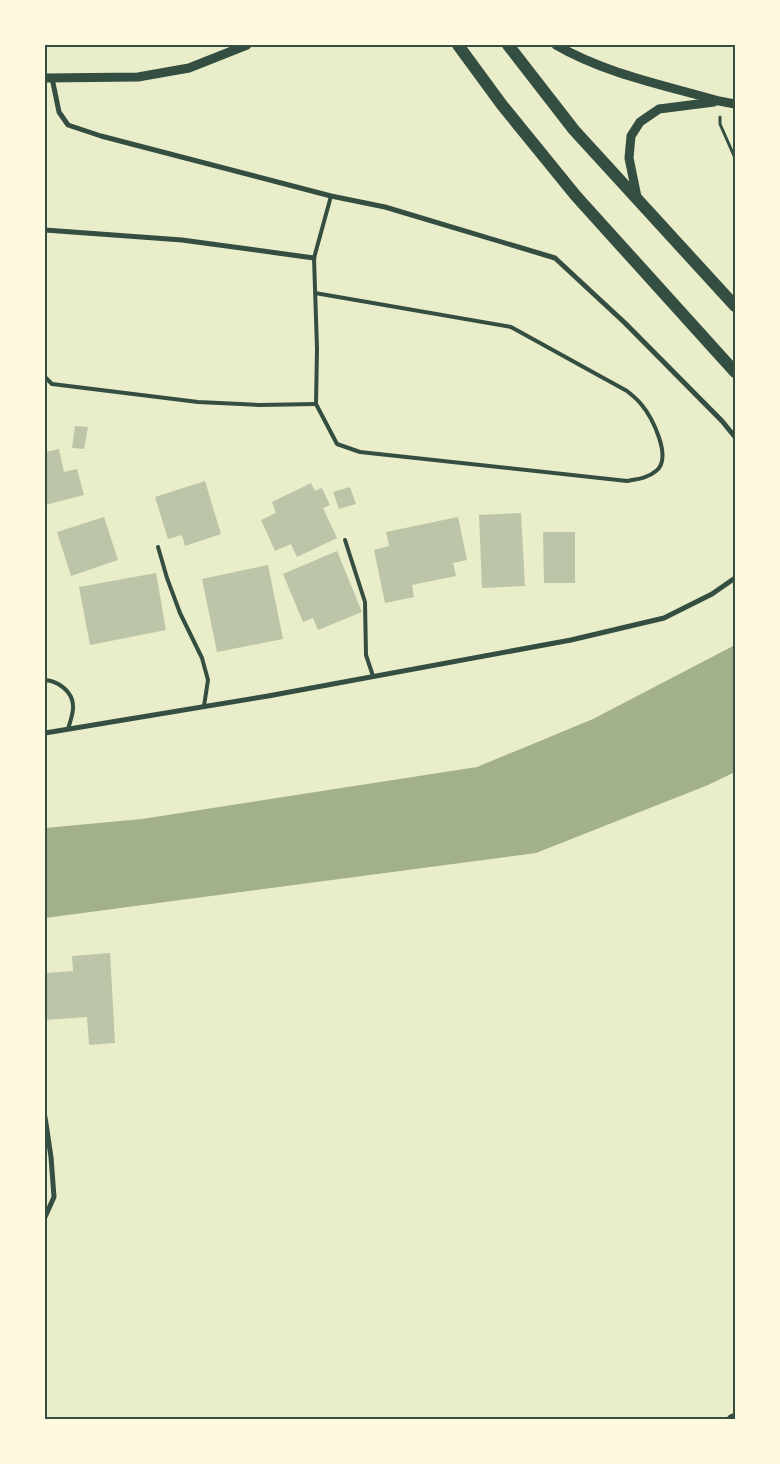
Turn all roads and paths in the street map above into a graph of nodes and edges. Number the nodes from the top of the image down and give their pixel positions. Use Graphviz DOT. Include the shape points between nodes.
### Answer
graph roads {
  1 [pos="247,45"];
  2 [pos="458,45"];
  3 [pos="508,45"];
  4 [pos="556,45"];
  5 [pos="49,78"];
  6 [pos="719,101"];
  7 [pos="735,104"];
  8 [pos="735,158"];
  9 [pos="331,196"];
  10 [pos="638,201"];
  11 [pos="45,230"];
  12 [pos="314,258"];
  13 [pos="315,294"];
  14 [pos="735,306"];
  15 [pos="735,372"];
  16 [pos="45,377"];
  17 [pos="316,404"];
  18 [pos="735,437"];
  19 [pos="345,540"];
  20 [pos="158,547"];
  21 [pos="735,578"];
  22 [pos="373,676"];
  23 [pos="45,680"];
  24 [pos="204,706"];
  25 [pos="68,729"];
  26 [pos="45,733"];
  27 [pos="45,1117"];
  28 [pos="45,1217"];
  1 -- 5 [label="street" via="189,68 138,77"];
  2 -- 15 [label="main road" via="576,196"];
  3 -- 10 [label="main road" via="568,123"];
  4 -- 6 [label="street" via="606,69"];
  5 -- 9 [label="street" via="59,112 68,125"];
  6 -- 7 [label="street"];
  6 -- 8 [label="path" via="720,124"];
  6 -- 10 [label="street" via="658,109 640,122 631,136 629,158"];
  9 -- 12 [label="lane"];
  9 -- 18 [label="street" via="385,207 555,258 625,323"];
  10 -- 14 [label="main road"];
  11 -- 12 [label="street" via="182,240"];
  12 -- 13 [label="lane"];
  13 -- 17 [label="lane"];
  13 -- 17 [label="lane" via="511,327 627,391 642,404 662,444 662,460 658,470 644,479 628,481 360,452 337,444"];
  16 -- 17 [label="lane" via="52,384 198,402"];
  19 -- 22 [label="lane" via="365,602 366,655"];
  20 -- 24 [label="lane" via="180,613 202,658 208,680"];
  21 -- 22 [label="street" via="712,594 664,618 570,640"];
  22 -- 24 [label="street"];
  23 -- 25 [label="lane" via="54,681 66,689 73,705"];
  24 -- 25 [label="street"];
  25 -- 26 [label="street"];
  27 -- 28 [label="street" via="54,1197"];
}
